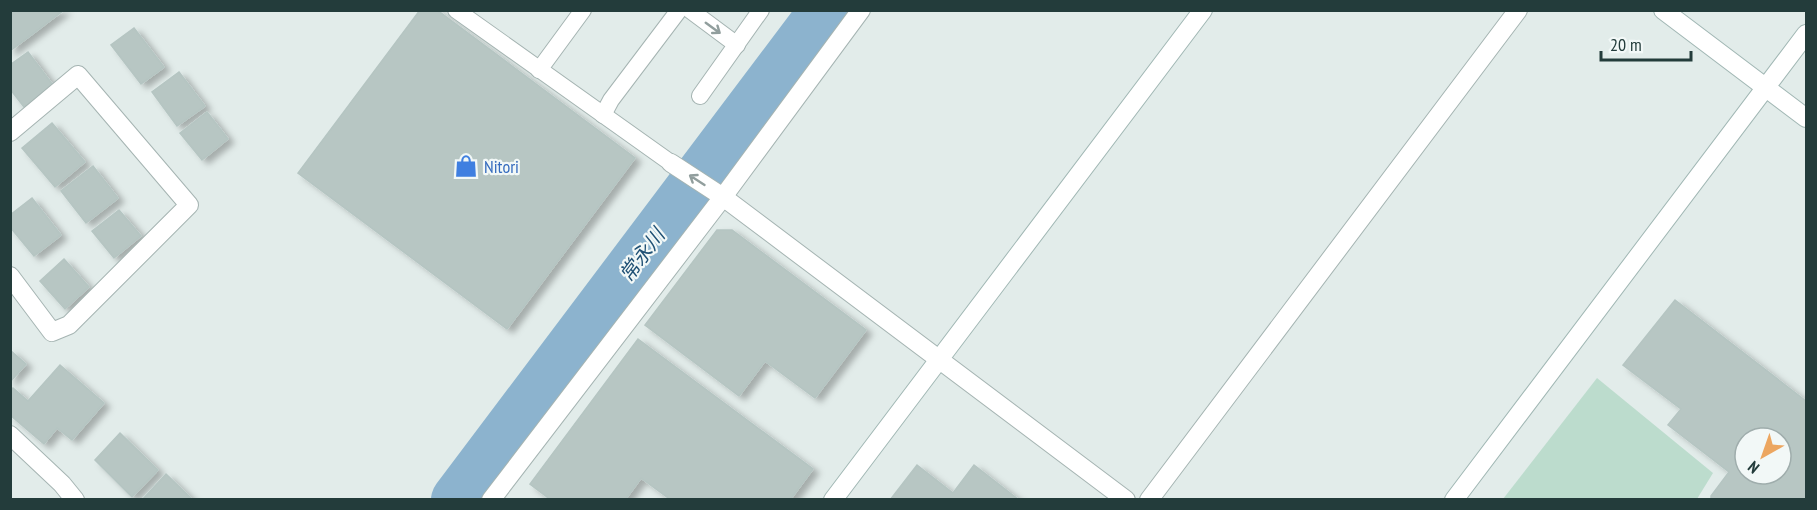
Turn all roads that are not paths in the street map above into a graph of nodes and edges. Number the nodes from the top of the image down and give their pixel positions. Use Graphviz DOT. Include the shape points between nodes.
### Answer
graph roads {
  1 [pos="456,10"];
  2 [pos="583,10"];
  3 [pos="679,10"];
  4 [pos="690,10"];
  5 [pos="761,10"];
  6 [pos="861,10"];
  7 [pos="1203,10"];
  8 [pos="1518,10"];
  9 [pos="1663,10"];
  10 [pos="1806,34"];
  11 [pos="737,45"];
  12 [pos="539,70"];
  13 [pos="1766,87"];
  14 [pos="700,96"];
  15 [pos="603,115"];
  16 [pos="1806,118"];
  17 [pos="10,132"];
  18 [pos="671,163"];
  19 [pos="723,197"];
  20 [pos="10,276"];
  21 [pos="939,359"];
  22 [pos="10,435"];
  23 [pos="75,500"];
  24 [pos="491,500"];
  25 [pos="833,500"];
  26 [pos="1126,500"];
  27 [pos="1149,500"];
  28 [pos="1454,500"];
  1 -- 12 [label="lane"];
  2 -- 12 [label="lane"];
  3 -- 15 [label="lane"];
  4 -- 11 [label="lane, one-way"];
  5 -- 11 [label="lane"];
  6 -- 19 [label="street"];
  7 -- 21 [label="street"];
  8 -- 27 [label="street"];
  9 -- 13 [label="street"];
  10 -- 13 [label="street"];
  11 -- 14 [label="lane"];
  12 -- 15 [label="lane"];
  13 -- 16 [label="street"];
  13 -- 28 [label="street"];
  15 -- 18 [label="lane"];
  17 -- 20 [label="street" via="78,75 189,205 69,326 52,332"];
  19 -- 18 [label="street, one-way"];
  19 -- 21 [label="street"];
  19 -- 24 [label="street"];
  21 -- 25 [label="street"];
  21 -- 26 [label="street"];
  22 -- 23 [label="street"];
}
